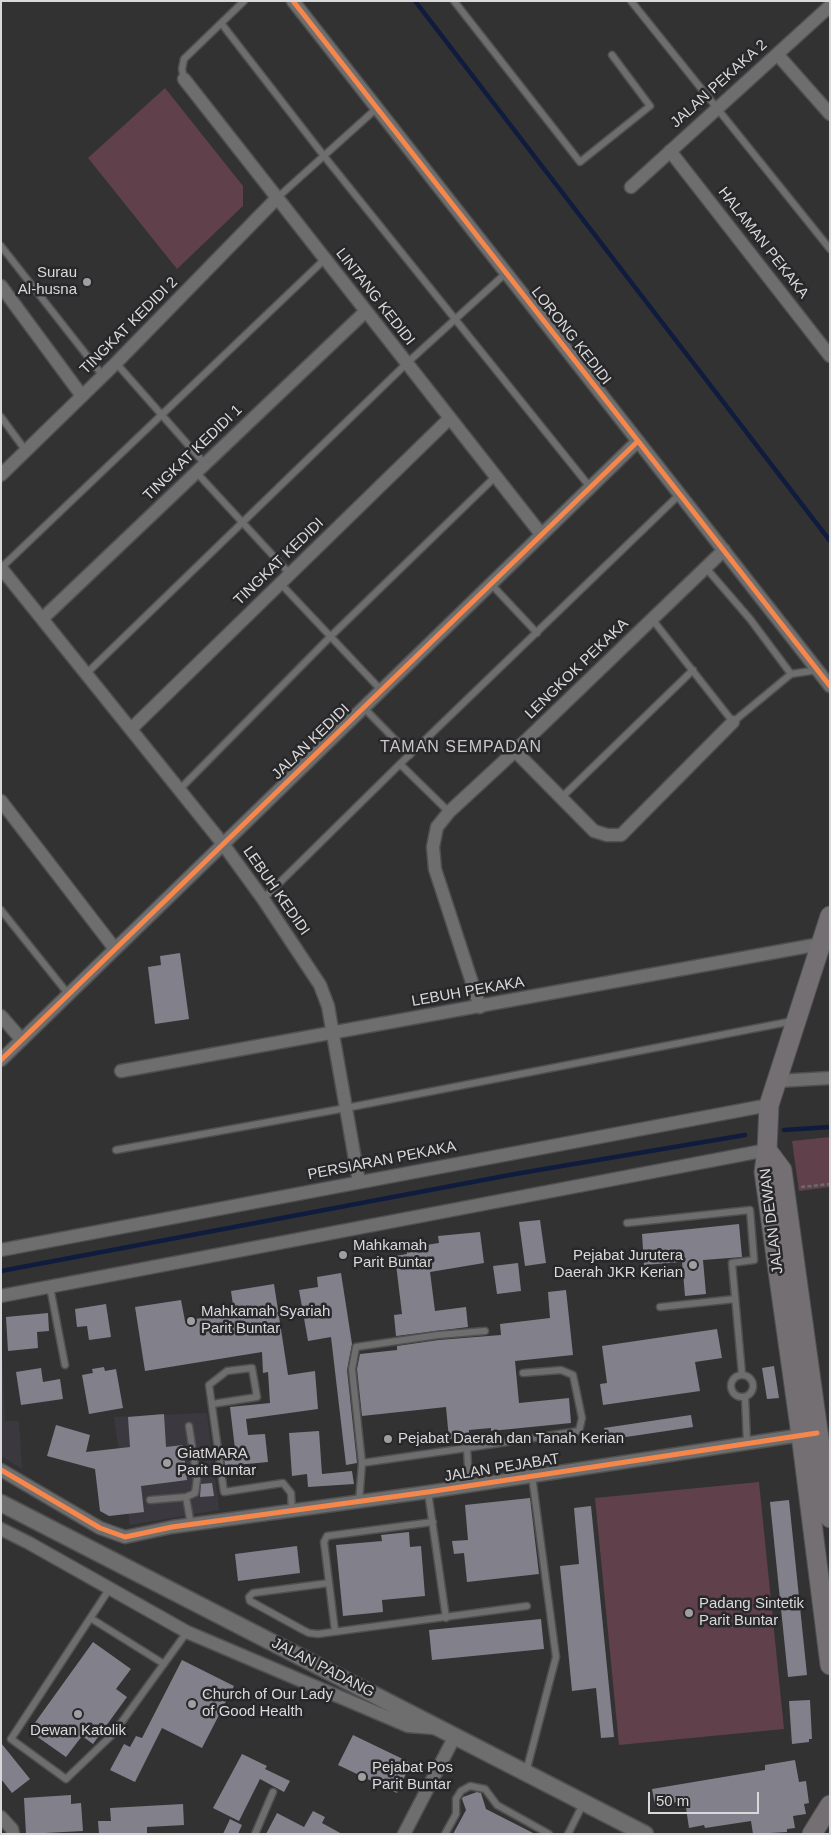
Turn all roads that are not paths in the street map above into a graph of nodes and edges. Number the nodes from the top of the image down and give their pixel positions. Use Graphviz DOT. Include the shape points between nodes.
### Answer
graph roads {
  1 [pos="244,1"];
  2 [pos="293,1"];
  3 [pos="454,1"];
  4 [pos="631,1"];
  5 [pos="830,6"];
  6 [pos="221,23"];
  7 [pos="612,54"];
  8 [pos="777,54"];
  9 [pos="184,79"];
  10 [pos="377,108"];
  11 [pos="717,108"];
  12 [pos="830,114"];
  13 [pos="670,151"];
  14 [pos="324,156"];
  15 [pos="631,187"];
  16 [pos="277,198"];
  17 [pos="1,246"];
  18 [pos="830,249"];
  19 [pos="325,259"];
  20 [pos="506,273"];
  21 [pos="1,286"];
  22 [pos="366,311"];
  23 [pos="455,321"];
  24 [pos="830,355"];
  25 [pos="116,363"];
  26 [pos="407,363"];
  27 [pos="103,376"];
  28 [pos="82,396"];
  29 [pos="162,415"];
  30 [pos="1,417"];
  31 [pos="450,418"];
  32 [pos="638,441"];
  33 [pos="26,451"];
  34 [pos="201,468"];
  35 [pos="1,475"];
  36 [pos="496,476"];
  37 [pos="590,487"];
  38 [pos="680,494"];
  39 [pos="243,522"];
  40 [pos="541,534"];
  41 [pos="724,550"];
  42 [pos="1,568"];
  43 [pos="706,568"];
  44 [pos="290,574"];
  45 [pos="280,583"];
  46 [pos="491,584"];
  47 [pos="42,619"];
  48 [pos="652,619"];
  49 [pos="537,633"];
  50 [pos="330,636"];
  51 [pos="692,670"];
  52 [pos="817,670"];
  53 [pos="86,674"];
  54 [pos="791,674"];
  55 [pos="830,686"];
  56 [pos="381,690"];
  57 [pos="364,708"];
  58 [pos="733,722"];
  59 [pos="131,729"];
  60 [pos="515,751"];
  61 [pos="410,755"];
  62 [pos="400,764"];
  63 [pos="179,790"];
  64 [pos="561,798"];
  65 [pos="1,801"];
  66 [pos="449,812"];
  67 [pos="223,844"];
  68 [pos="263,899"];
  69 [pos="1,910"];
  70 [pos="830,916"];
  71 [pos="820,944"];
  72 [pos="115,949"];
  73 [pos="69,994"];
  74 [pos="480,1007"];
  75 [pos="1,1016"];
  76 [pos="796,1021"];
  77 [pos="333,1033"];
  78 [pos="22,1040"];
  79 [pos="1,1060"];
  80 [pos="121,1072"];
  81 [pos="830,1078"];
  82 [pos="777,1081"];
  83 [pos="769,1105"];
  84 [pos="346,1108"];
  85 [pos="116,1150"];
  86 [pos="767,1150"];
  87 [pos="359,1182"];
  88 [pos="627,1223"];
  89 [pos="1,1250"];
  90 [pos="50,1287"];
  91 [pos="1,1296"];
  92 [pos="735,1298"];
  93 [pos="660,1307"];
  94 [pos="485,1331"];
  95 [pos="65,1365"];
  96 [pos="523,1373"];
  97 [pos="742,1374"];
  98 [pos="745,1397"];
  99 [pos="212,1404"];
  100 [pos="189,1426"];
  101 [pos="809,1434"];
  102 [pos="747,1443"];
  103 [pos="466,1448"];
  104 [pos="362,1463"];
  105 [pos="1,1470"];
  106 [pos="532,1476"];
  107 [pos="469,1486"];
  108 [pos="428,1492"];
  109 [pos="186,1497"];
  110 [pos="150,1500"];
  111 [pos="359,1502"];
  112 [pos="1,1503"];
  113 [pos="292,1511"];
  114 [pos="830,1518"];
  115 [pos="433,1522"];
  116 [pos="192,1525"];
  117 [pos="1,1529"];
  118 [pos="822,1547"];
  119 [pos="329,1583"];
  120 [pos="110,1588"];
  121 [pos="527,1606"];
  122 [pos="446,1618"];
  123 [pos="92,1619"];
  124 [pos="335,1631"];
  125 [pos="187,1632"];
  126 [pos="164,1664"];
  127 [pos="830,1665"];
  128 [pos="439,1728"];
  129 [pos="455,1736"];
  130 [pos="526,1772"];
  131 [pos="273,1792"];
  132 [pos="584,1802"];
  133 [pos="830,1805"];
  134 [pos="1,1817"];
  135 [pos="13,1834"];
  136 [pos="255,1834"];
  137 [pos="404,1834"];
  138 [pos="445,1834"];
  139 [pos="549,1834"];
  140 [pos="568,1834"];
  141 [pos="645,1834"];
  142 [pos="812,1834"];
  1 -- 6 [label="lane"];
  2 -- 10 [label="street, LORONG KEDIDI"];
  3 -- 7 [label="lane" via="580,162 650,106"];
  4 -- 11 [label="lane"];
  5 -- 8 [label="street, JALAN PEKAKA 2"];
  6 -- 9 [label="lane" via="184,59"];
  6 -- 14 [label="lane"];
  8 -- 11 [label="street, JALAN PEKAKA 2"];
  8 -- 12 [label="street"];
  9 -- 16 [label="street, LINTANG KEDIDI"];
  10 -- 14 [label="lane"];
  10 -- 20 [label="street, LORONG KEDIDI"];
  11 -- 13 [label="street, JALAN PEKAKA 2"];
  11 -- 18 [label="lane"];
  13 -- 15 [label="street, JALAN PEKAKA 2"];
  13 -- 24 [label="street, HALAMAN PEKAKA"];
  14 -- 16 [label="lane"];
  14 -- 23 [label="lane"];
  16 -- 19 [label="street, LINTANG KEDIDI"];
  16 -- 25 [label="street, TINGKAT KEDIDI 2"];
  17 -- 27 [label="lane"];
  19 -- 22 [label="street, LINTANG KEDIDI"];
  19 -- 29 [label="lane"];
  20 -- 23 [label="lane"];
  20 -- 32 [label="street, LORONG KEDIDI"];
  21 -- 28 [label="street"];
  22 -- 26 [label="street, LINTANG KEDIDI"];
  22 -- 34 [label="street, TINGKAT KEDIDI 1"];
  23 -- 26 [label="lane"];
  23 -- 37 [label="lane"];
  25 -- 27 [label="street, TINGKAT KEDIDI 2"];
  25 -- 29 [label="lane"];
  26 -- 31 [label="street, LINTANG KEDIDI"];
  26 -- 39 [label="lane"];
  27 -- 28 [label="street, TINGKAT KEDIDI 2"];
  28 -- 33 [label="street, TINGKAT KEDIDI 2"];
  29 -- 34 [label="lane"];
  29 -- 42 [label="lane"];
  30 -- 33 [label="lane"];
  31 -- 36 [label="street, LINTANG KEDIDI"];
  31 -- 44 [label="street, TINGKAT KEDIDI"];
  32 -- 37 [label="street, JALAN KEDIDI"];
  32 -- 38 [label="street, LORONG KEDIDI"];
  33 -- 35 [label="street, TINGKAT KEDIDI 2"];
  34 -- 39 [label="lane"];
  34 -- 47 [label="street, TINGKAT KEDIDI 1"];
  36 -- 40 [label="street, LINTANG KEDIDI"];
  36 -- 50 [label="lane"];
  37 -- 40 [label="street, JALAN KEDIDI"];
  38 -- 41 [label="street, LORONG KEDIDI"];
  38 -- 49 [label="lane"];
  39 -- 44 [label="lane"];
  39 -- 53 [label="lane"];
  40 -- 46 [label="street, JALAN KEDIDI"];
  41 -- 43 [label="street, LENGKOK PEKAKA"];
  41 -- 52 [label="street, LORONG KEDIDI"];
  42 -- 47 [label="street, LEBUH KEDIDI"];
  43 -- 48 [label="street, LENGKOK PEKAKA"];
  43 -- 54 [label="lane"];
  44 -- 45 [label="street, TINGKAT KEDIDI"];
  45 -- 50 [label="lane"];
  45 -- 59 [label="street, TINGKAT KEDIDI"];
  46 -- 49 [label="lane"];
  46 -- 56 [label="street, JALAN KEDIDI"];
  47 -- 53 [label="street, LEBUH KEDIDI"];
  48 -- 51 [label="lane"];
  48 -- 60 [label="street, LENGKOK PEKAKA"];
  49 -- 61 [label="lane"];
  50 -- 56 [label="lane"];
  50 -- 63 [label="lane"];
  51 -- 58 [label="lane"];
  51 -- 64 [label="lane"];
  52 -- 54 [label="lane"];
  52 -- 55 [label="street, LORONG KEDIDI"];
  53 -- 59 [label="street, LEBUH KEDIDI"];
  54 -- 58 [label="lane"];
  56 -- 57 [label="street, JALAN KEDIDI"];
  57 -- 61 [label="lane"];
  57 -- 67 [label="street, JALAN KEDIDI"];
  58 -- 64 [label="street" via="621,835 594,831"];
  59 -- 63 [label="street, LEBUH KEDIDI"];
  60 -- 64 [label="street"];
  60 -- 66 [label="street, LENGKOK PEKAKA"];
  61 -- 62 [label="lane"];
  62 -- 66 [label="lane"];
  62 -- 68 [label="lane"];
  63 -- 67 [label="street, LEBUH KEDIDI"];
  65 -- 72 [label="street"];
  66 -- 74 [label="street, LENGKOK PEKAKA" via="437,827 433,847 435,869"];
  67 -- 68 [label="street, LEBUH KEDIDI"];
  67 -- 72 [label="street, JALAN KEDIDI"];
  68 -- 77 [label="street, LEBUH KEDIDI" via="320,985"];
  69 -- 73 [label="lane"];
  70 -- 71 [label="main road"];
  71 -- 74 [label="street, LEBUH PEKAKA"];
  71 -- 76 [label="main road"];
  72 -- 73 [label="street, JALAN KEDIDI"];
  73 -- 78 [label="street, JALAN KEDIDI"];
  74 -- 77 [label="street, LEBUH PEKAKA"];
  75 -- 78 [label="street"];
  76 -- 82 [label="main road"];
  76 -- 84 [label="lane"];
  77 -- 80 [label="street, LEBUH PEKAKA"];
  77 -- 84 [label="street, LEBUH KEDIDI"];
  78 -- 79 [label="street, JALAN KEDIDI"];
  81 -- 82 [label="street"];
  82 -- 83 [label="main road"];
  83 -- 86 [label="main road"];
  83 -- 87 [label="street, PERSIARAN PEKAKA"];
  84 -- 85 [label="lane"];
  84 -- 87 [label="street, LEBUH KEDIDI"];
  86 -- 90 [label="street"];
  86 -- 101 [label="main road, JALAN DEWAN" via="764,1172"];
  86 -- 101 [label="main road, JALAN DEWAN" via="782,1170 785,1190"];
  87 -- 89 [label="street, PERSIARAN PEKAKA"];
  88 -- 92 [label="lane" via="750,1210 754,1260 732,1263"];
  90 -- 91 [label="street"];
  90 -- 95 [label="lane"];
  92 -- 93 [label="lane"];
  92 -- 97 [label="lane"];
  94 -- 104 [label="lane" via="356,1346 352,1369"];
  96 -- 103 [label="lane" via="560,1370 573,1375 582,1418 579,1431"];
  97 -- 98 [label="lane" via="754,1384 751,1394"];
  97 -- 98 [label="lane" via="733,1379 731,1388 737,1396"];
  98 -- 102 [label="lane"];
  99 -- 99 [label="lane" via="209,1385 227,1371 252,1368 257,1397"];
  99 -- 113 [label="lane" via="224,1492 283,1483 291,1493"];
  100 -- 109 [label="lane" via="197,1479 195,1493"];
  101 -- 102 [label="street, JALAN PEJABAT"];
  101 -- 114 [label="main road, JALAN DEWAN"];
  101 -- 118 [label="main road, JALAN DEWAN"];
  102 -- 106 [label="street, JALAN PEJABAT"];
  103 -- 104 [label="lane"];
  103 -- 107 [label="lane"];
  104 -- 111 [label="lane"];
  105 -- 116 [label="street, JALAN PEJABAT" via="100,1528 126,1537"];
  106 -- 107 [label="street, JALAN PEJABAT"];
  106 -- 130 [label="lane" via="556,1657"];
  107 -- 108 [label="street, JALAN PEJABAT"];
  108 -- 111 [label="street, JALAN PEJABAT"];
  108 -- 115 [label="lane"];
  109 -- 110 [label="lane"];
  109 -- 116 [label="lane"];
  111 -- 113 [label="street, JALAN PEJABAT"];
  112 -- 128 [label="street, JALAN PADANG"];
  113 -- 116 [label="street, JALAN PEJABAT"];
  115 -- 119 [label="lane" via="327,1536 324,1542"];
  115 -- 122 [label="lane"];
  117 -- 120 [label="street"];
  118 -- 127 [label="main road, JALAN DEWAN"];
  119 -- 124 [label="lane"];
  119 -- 124 [label="lane" via="253,1593 249,1597 309,1633"];
  120 -- 123 [label="lane"];
  120 -- 125 [label="street"];
  121 -- 122 [label="lane"];
  122 -- 124 [label="lane"];
  123 -- 126 [label="lane"];
  123 -- 126 [label="lane" via="11,1739 66,1779 113,1734"];
  125 -- 126 [label="lane"];
  125 -- 128 [label="street" via="408,1726"];
  128 -- 129 [label="street, JALAN PADANG"];
  129 -- 130 [label="street, JALAN PADANG"];
  129 -- 137 [label="street"];
  130 -- 132 [label="street, JALAN PADANG"];
  131 -- 136 [label="lane"];
  132 -- 140 [label="lane"];
  132 -- 141 [label="street, JALAN PADANG"];
  133 -- 142 [label="main road"];
  134 -- 135 [label="street"];
  138 -- 139 [label="lane" via="456,1814 456,1799 470,1786 485,1789 497,1805"];
}
